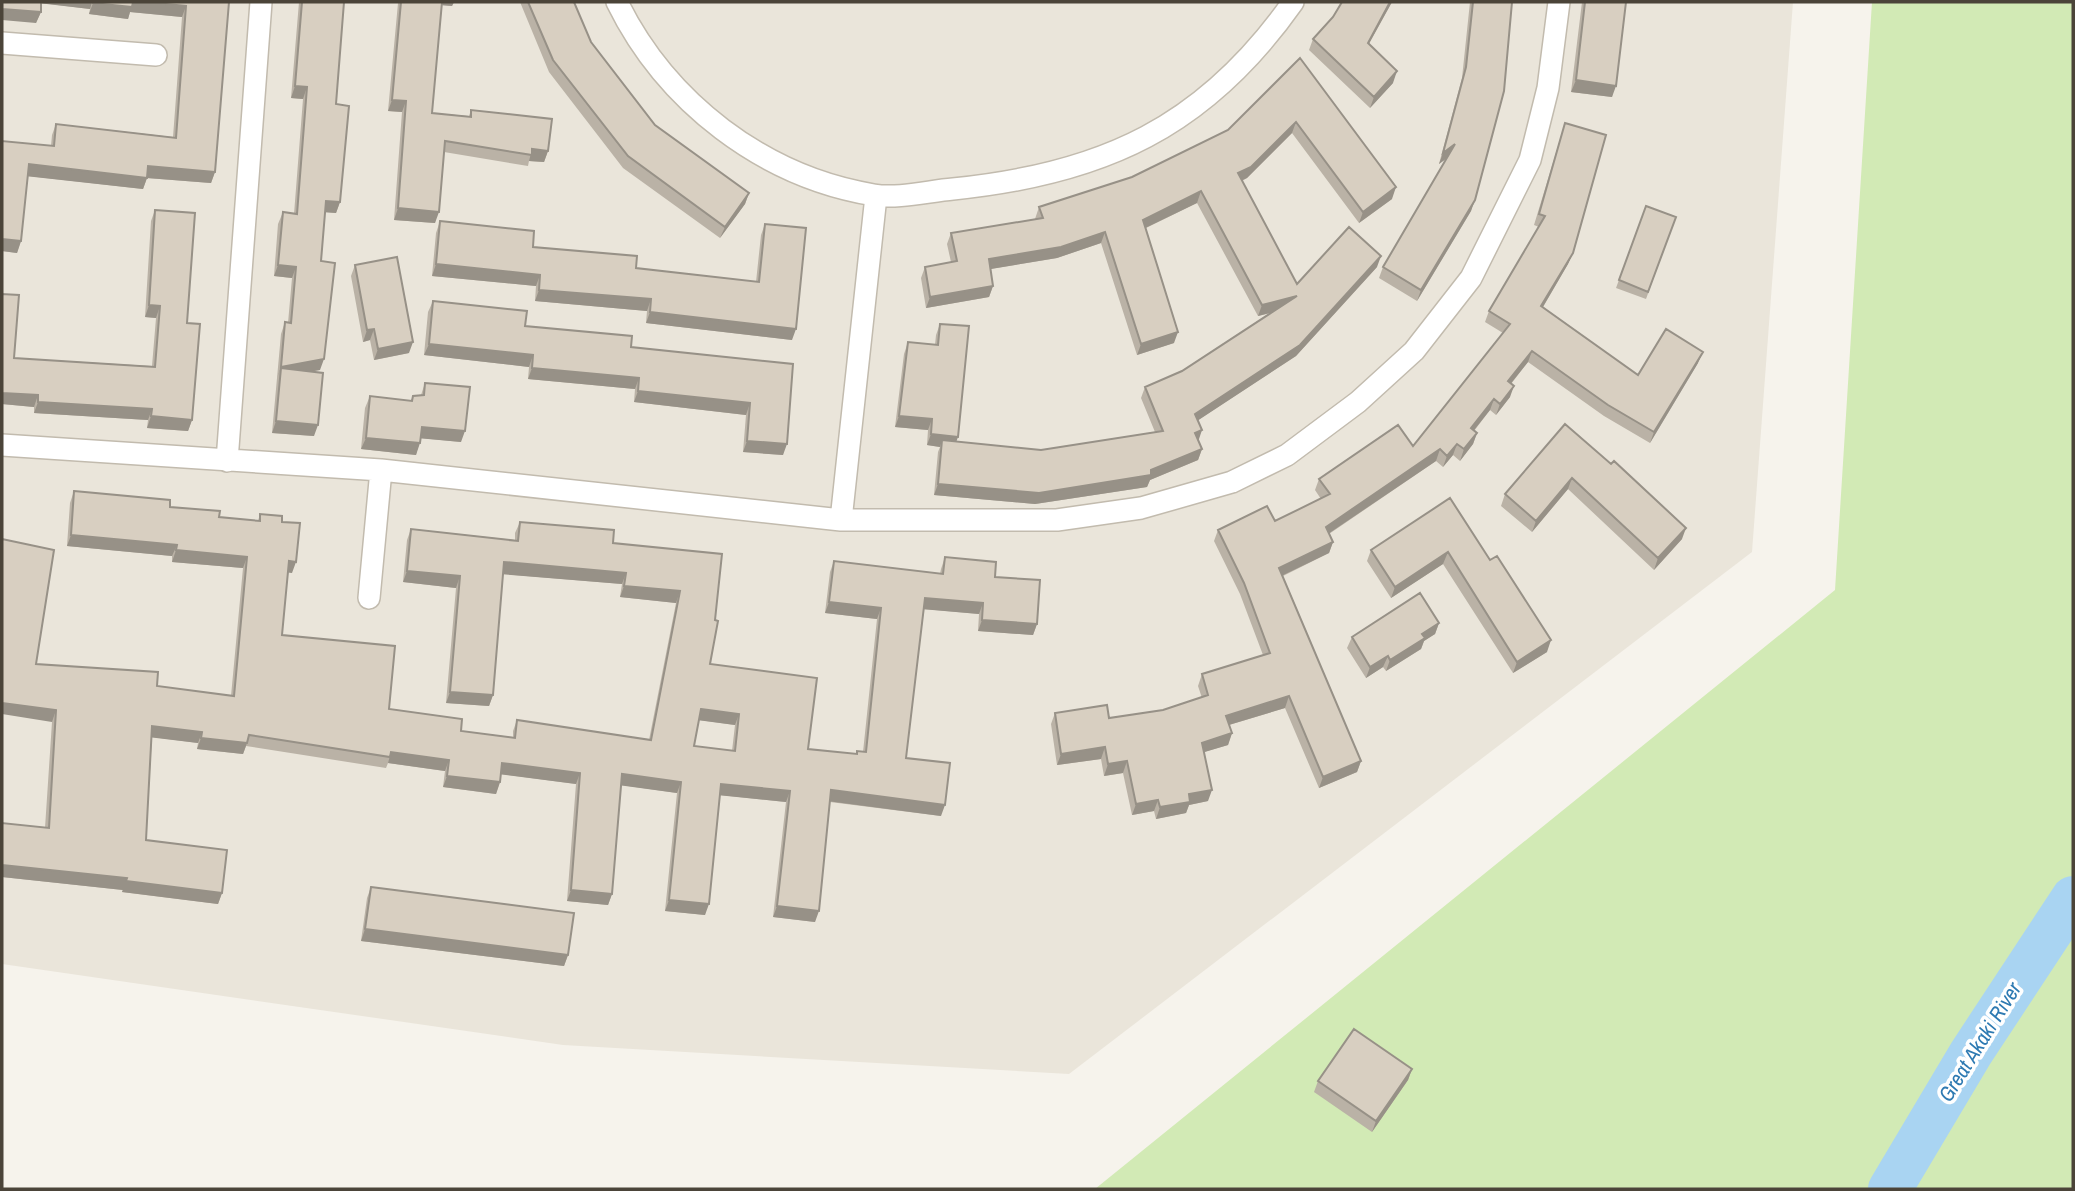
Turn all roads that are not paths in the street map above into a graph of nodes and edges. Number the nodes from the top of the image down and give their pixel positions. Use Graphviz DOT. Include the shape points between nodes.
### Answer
graph roads {
  1 [pos="261,2"];
  2 [pos="617,2"];
  3 [pos="1293,2"];
  4 [pos="1559,2"];
  5 [pos="2,43"];
  6 [pos="156,55"];
  7 [pos="876,196"];
  8 [pos="2,445"];
  9 [pos="227,461"];
  10 [pos="381,470"];
  11 [pos="841,520"];
  12 [pos="369,598"];
  1 -- 9 [label="street"];
  2 -- 7 [label="street" via="656,65 737,142 787,169"];
  3 -- 7 [label="street" via="1269,35 1226,79 1181,118 1129,148 1007,183"];
  4 -- 11 [label="street" via="1548,88 1530,160 1471,278 1413,351 1358,402 1287,455 1232,482 1129,510 1057,520"];
  5 -- 6 [label="street"];
  7 -- 11 [label="street"];
  8 -- 9 [label="street"];
  9 -- 10 [label="street"];
  10 -- 11 [label="street"];
  10 -- 12 [label="street"];
}
